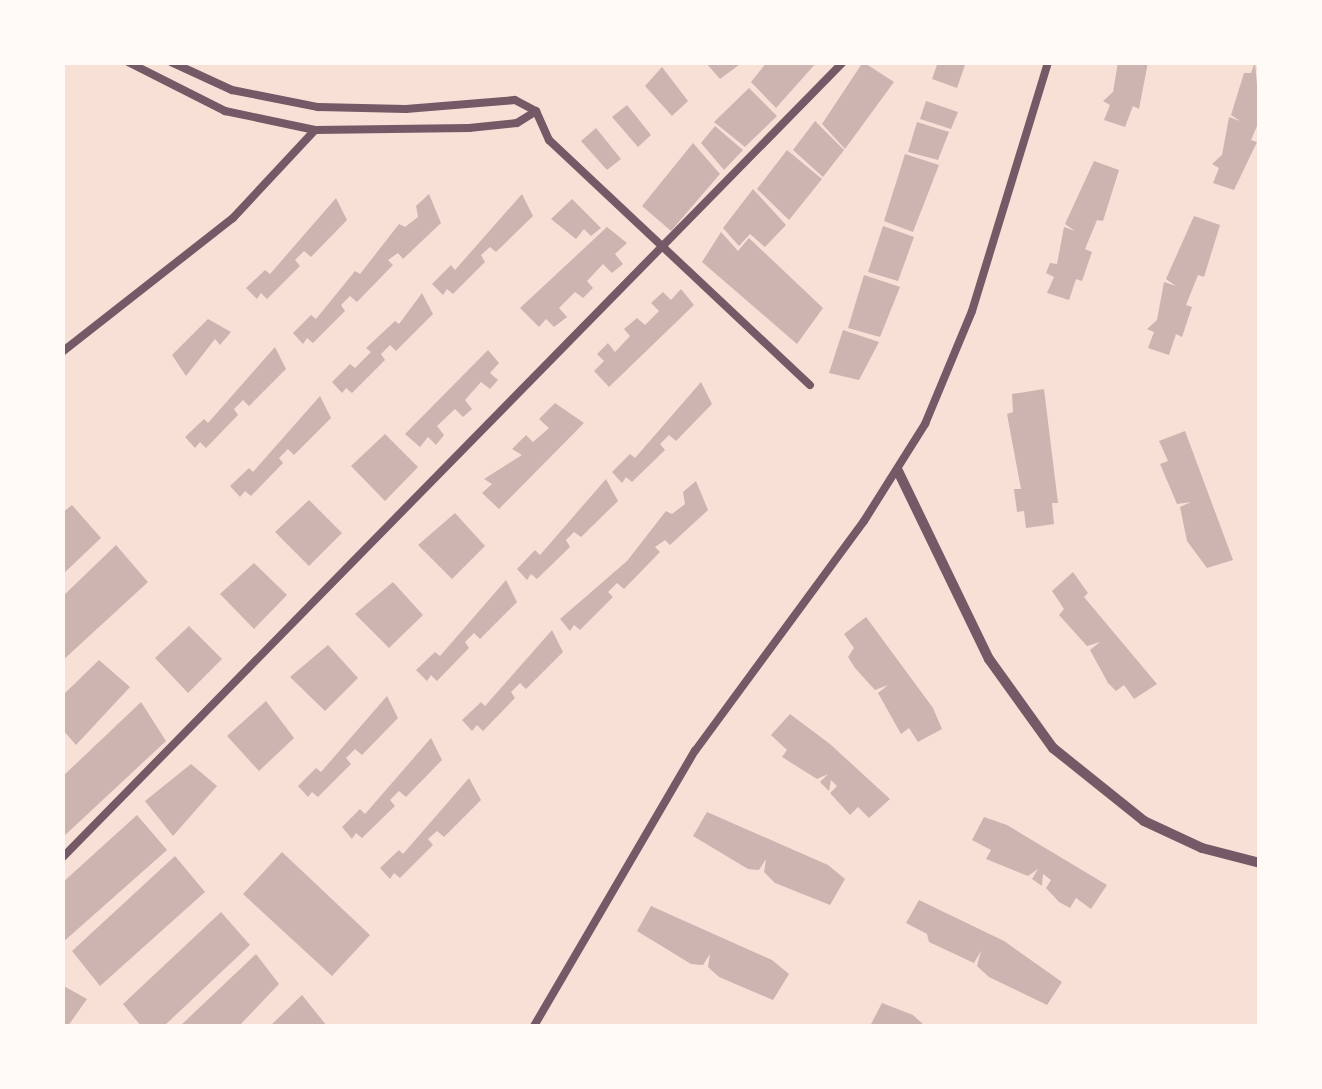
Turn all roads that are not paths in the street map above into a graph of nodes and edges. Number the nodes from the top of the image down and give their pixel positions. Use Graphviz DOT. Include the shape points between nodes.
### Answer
graph roads {
  1 [pos="128,62"];
  2 [pos="171,62"];
  3 [pos="842,62"];
  4 [pos="1048,62"];
  5 [pos="536,111"];
  6 [pos="315,130"];
  7 [pos="660,248"];
  8 [pos="62,352"];
  9 [pos="810,385"];
  10 [pos="898,471"];
  11 [pos="62,858"];
  12 [pos="1260,864"];
  13 [pos="534,1026"];
  1 -- 6 [label="street" via="225,112"];
  2 -- 5 [label="street" via="232,90 289,104 376,110 515,100"];
  3 -- 7 [label="street"];
  4 -- 10 [label="street" via="958,350"];
  5 -- 6 [label="street" via="518,123 454,130"];
  5 -- 7 [label="street" via="549,140"];
  6 -- 8 [label="street" via="234,218"];
  7 -- 9 [label="street"];
  7 -- 11 [label="street"];
  10 -- 12 [label="street" via="982,648 1052,748 1144,821"];
  10 -- 13 [label="street" via="695,751"];
}
